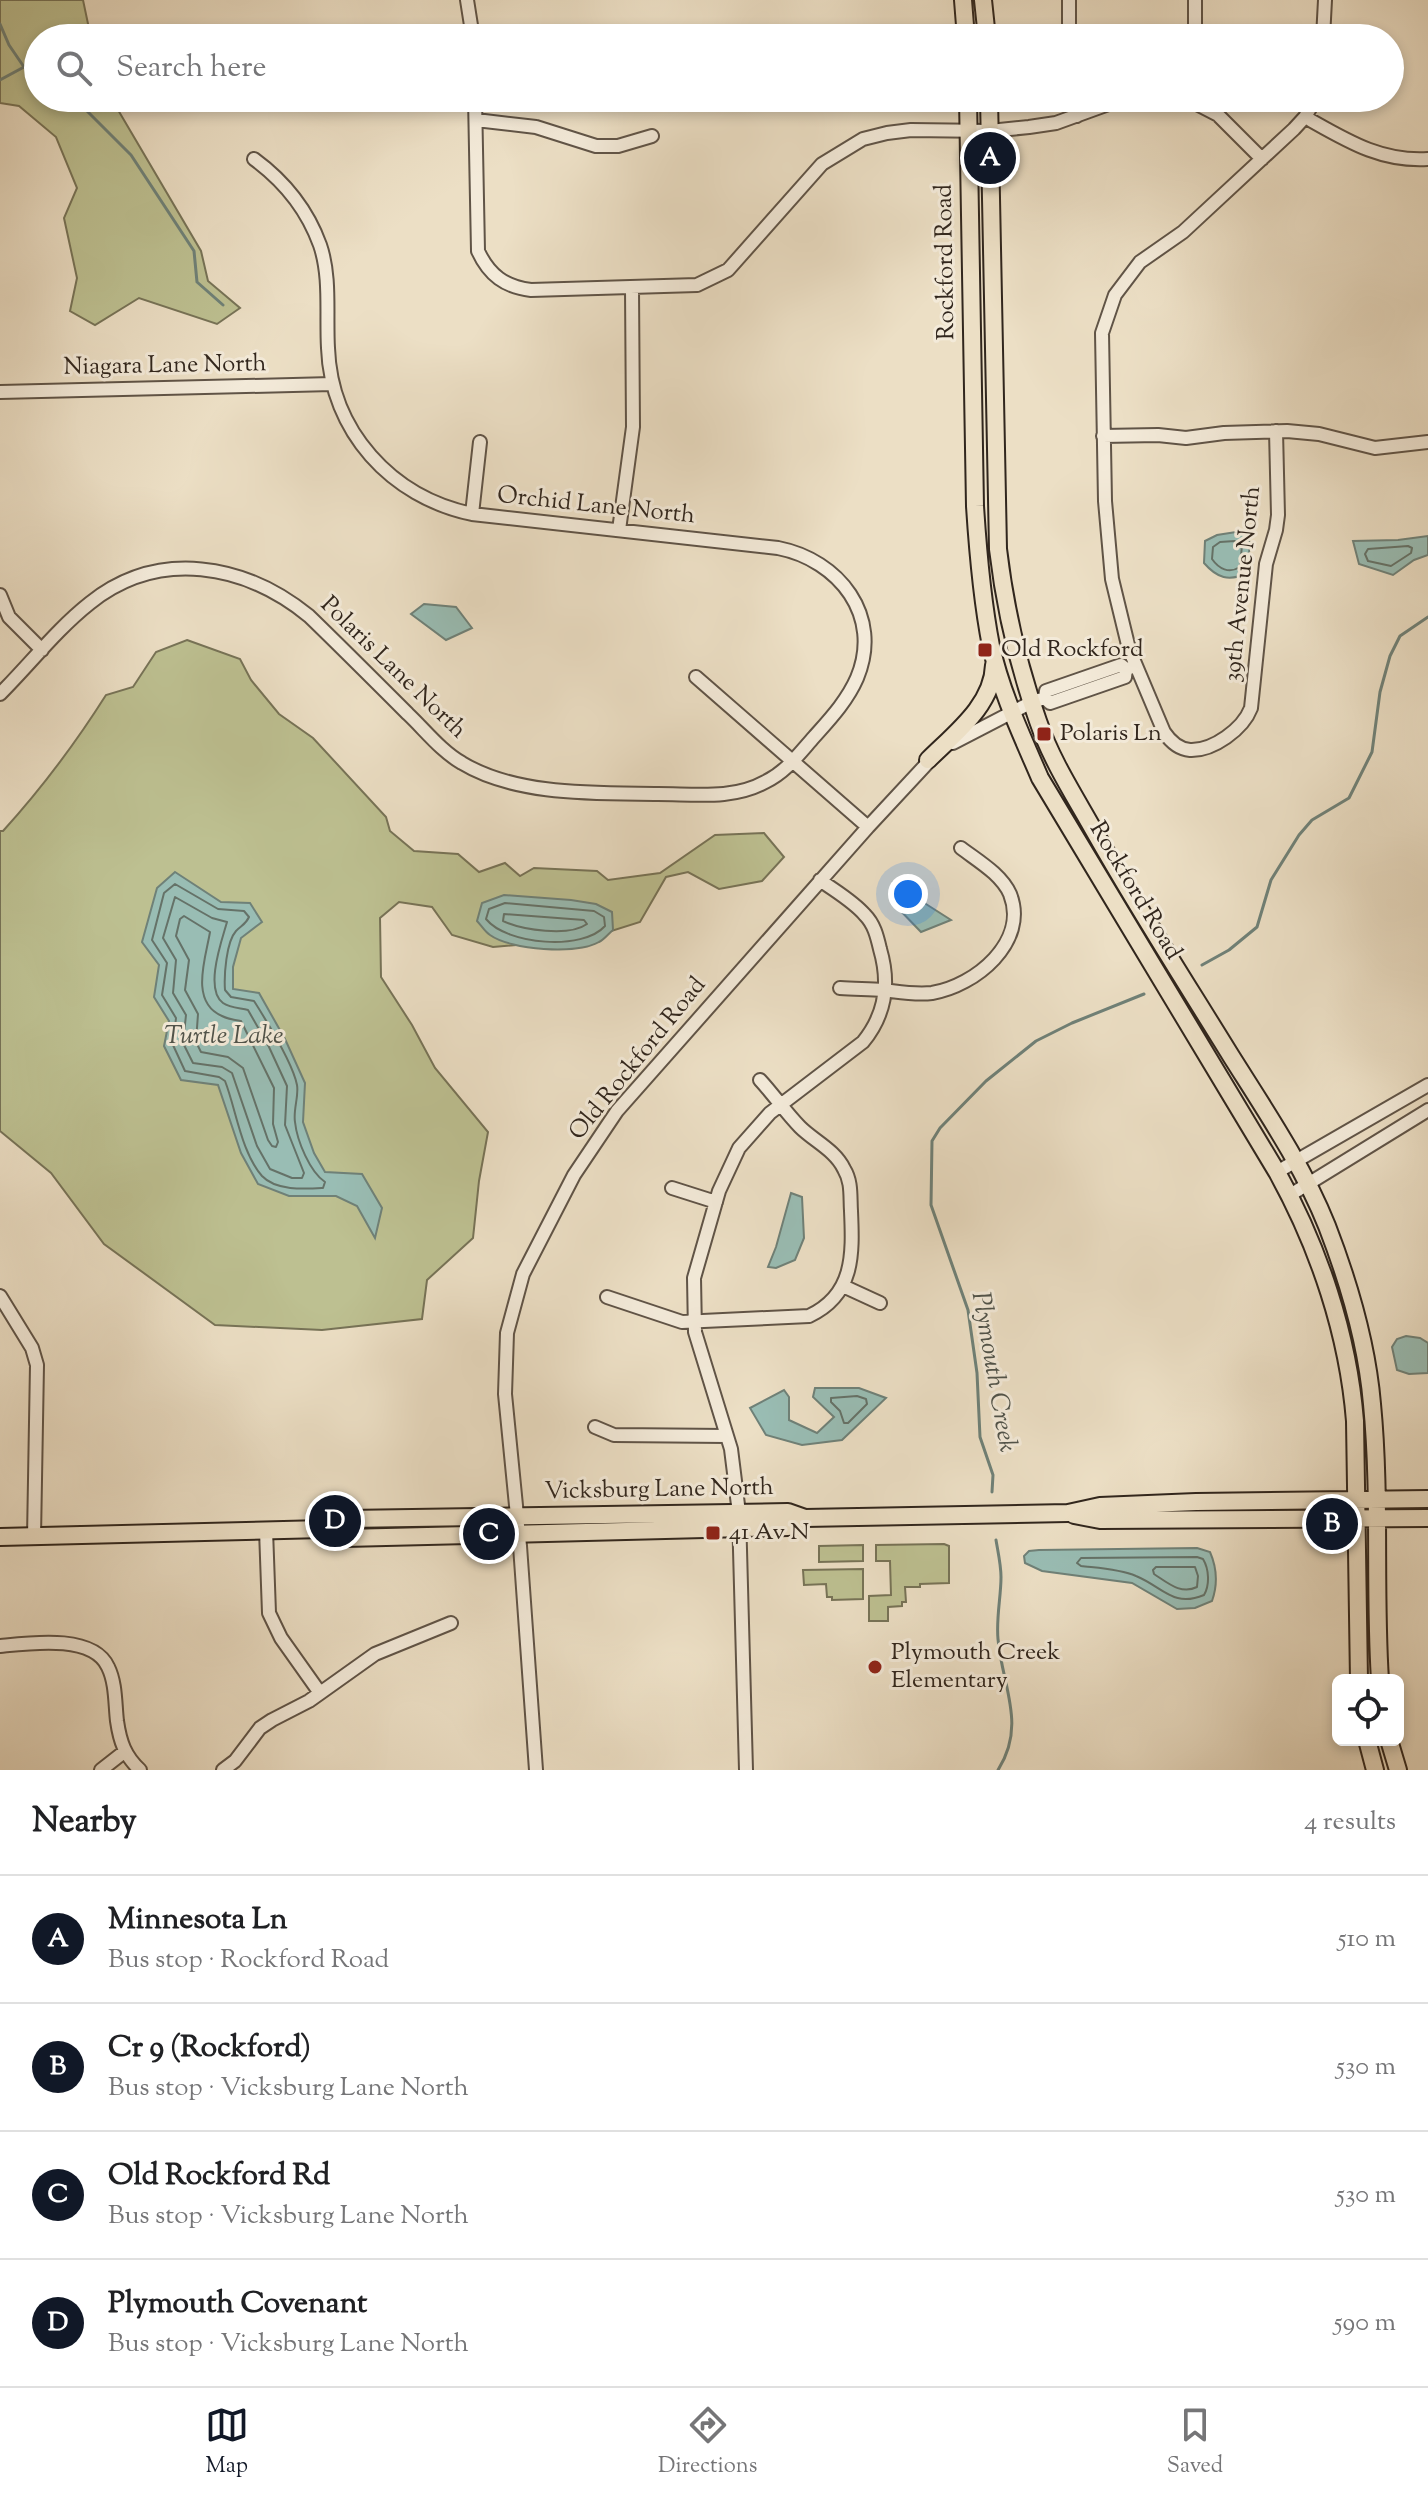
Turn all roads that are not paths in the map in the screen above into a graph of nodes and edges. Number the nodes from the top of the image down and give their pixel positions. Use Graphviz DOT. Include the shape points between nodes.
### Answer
graph roads {
  1 [pos="467,0"];
  2 [pos="963,0"];
  3 [pos="983,0"];
  4 [pos="1069,0"];
  5 [pos="1195,0"];
  6 [pos="1325,0"];
  7 [pos="471,24"];
  8 [pos="965,24"];
  9 [pos="986,24"];
  10 [pos="1069,24"];
  11 [pos="1195,24"];
  12 [pos="1324,24"];
  13 [pos="476,112"];
  14 [pos="968,112"];
  15 [pos="989,112"];
  16 [pos="1076,112"];
  17 [pos="1088,112"];
  18 [pos="1212,112"];
  19 [pos="1308,112"];
  20 [pos="1077,116"];
  21 [pos="1305,117"];
  22 [pos="476,120"];
  23 [pos="968,131"];
  24 [pos="990,131"];
  25 [pos="652,136"];
  26 [pos="254,159"];
  27 [pos="1262,159"];
  28 [pos="1428,159"];
  29 [pos="632,289"];
  30 [pos="332,384"];
  31 [pos="0,392"];
  32 [pos="1276,431"];
  33 [pos="1103,436"];
  34 [pos="480,442"];
  35 [pos="1428,442"];
  36 [pos="472,514"];
  37 [pos="619,530"];
  38 [pos="0,595"];
  39 [pos="863,641"];
  40 [pos="992,648"];
  41 [pos="42,650"];
  42 [pos="1131,668"];
  43 [pos="696,677"];
  44 [pos="0,694"];
  45 [pos="1038,700"];
  46 [pos="1012,712"];
  47 [pos="928,760"];
  48 [pos="792,762"];
  49 [pos="868,827"];
  50 [pos="961,848"];
  51 [pos="820,880"];
  52 [pos="840,988"];
  53 [pos="886,990"];
  54 [pos="760,1080"];
  55 [pos="1428,1085"];
  56 [pos="782,1104"];
  57 [pos="1428,1110"];
  58 [pos="1294,1162"];
  59 [pos="1277,1172"];
  60 [pos="1307,1185"];
  61 [pos="672,1188"];
  62 [pos="1290,1195"];
  63 [pos="716,1202"];
  64 [pos="843,1286"];
  65 [pos="0,1296"];
  66 [pos="607,1297"];
  67 [pos="880,1303"];
  68 [pos="694,1322"];
  69 [pos="595,1427"];
  70 [pos="727,1436"];
  71 [pos="1375,1499"];
  72 [pos="1428,1499"];
  73 [pos="1355,1500"];
  74 [pos="1068,1513"];
  75 [pos="517,1515"];
  76 [pos="1428,1518"];
  77 [pos="1376,1519"];
  78 [pos="739,1520"];
  79 [pos="1355,1520"];
  80 [pos="323,1529"];
  81 [pos="266,1530"];
  82 [pos="519,1534"];
  83 [pos="0,1537"];
  84 [pos="34,1537"];
  85 [pos="451,1623"];
  86 [pos="2,1646"];
  87 [pos="112,1648"];
  88 [pos="102,1658"];
  89 [pos="1359,1674"];
  90 [pos="1380,1674"];
  91 [pos="320,1693"];
  92 [pos="1369,1746"];
  93 [pos="1391,1746"];
  94 [pos="124,1752"];
  95 [pos="101,1770"];
  96 [pos="140,1770"];
  97 [pos="223,1770"];
  98 [pos="536,1770"];
  99 [pos="746,1770"];
  100 [pos="1375,1770"];
  101 [pos="1398,1770"];
  1 -- 7 [label="street"];
  2 -- 8 [label="main road"];
  3 -- 9 [label="main road"];
  4 -- 10 [label="street"];
  5 -- 11 [label="street"];
  6 -- 12 [label="street"];
  13 -- 22 [label="street"];
  14 -- 23 [label="main road, Rockford Road"];
  15 -- 24 [label="main road, Rockford Road"];
  16 -- 20 [label="street"];
  17 -- 20 [label="street"];
  18 -- 27 [label="street"];
  19 -- 21 [label="street"];
  20 -- 24 [label="street"];
  21 -- 27 [label="street"];
  21 -- 28 [label="street" via="1371,153"];
  22 -- 25 [label="street" via="536,127 596,146"];
  22 -- 29 [label="street" via="478,251 493,275 504,284 531,290"];
  23 -- 24 [label="street"];
  23 -- 29 [label="street" via="911,130 863,139 822,164 728,270 697,285"];
  23 -- 40 [label="main road, Rockford Road" via="975,506"];
  24 -- 45 [label="main road, Rockford Road" via="998,549 1006,610"];
  26 -- 30 [label="street, Orchid Lane North" via="301,205 321,246"];
  27 -- 33 [label="street" via="1126,277 1102,333"];
  29 -- 37 [label="street" via="633,427"];
  30 -- 31 [label="street, Niagara Lane North"];
  30 -- 36 [label="street, Orchid Lane North" via="352,433 387,474 431,502"];
  32 -- 33 [label="street" via="1186,438"];
  32 -- 35 [label="street" via="1319,434 1375,448"];
  32 -- 42 [label="street, 39th Avenue North" via="1278,515 1266,564 1247,719 1199,749 1177,746 1164,732"];
  33 -- 42 [label="street" via="1107,544"];
  34 -- 36 [label="street"];
  36 -- 37 [label="street, Orchid Lane North"];
  37 -- 39 [label="street, Orchid Lane North" via="778,548 815,559 831,570 854,601"];
  38 -- 41 [label="street" via="9,617"];
  39 -- 48 [label="street, Polaris Lane North" via="850,693"];
  40 -- 46 [label="main road, Rockford Road"];
  40 -- 47 [label="main road" via="993,674 985,697"];
  41 -- 44 [label="street, Polaris Lane North"];
  41 -- 48 [label="street, Polaris Lane North" via="92,601 115,587 166,570 217,570 289,599 447,753 492,776 590,793 715,795 749,790"];
  42 -- 45 [label="street, Old Rockford Road" via="1121,665 1046,691"];
  43 -- 48 [label="street"];
  45 -- 46 [label="street, Old Rockford Road"];
  45 -- 58 [label="main road, Rockford Road" via="1055,763"];
  46 -- 47 [label="street, Old Rockford Road"];
  46 -- 59 [label="main road, Rockford Road" via="1047,791"];
  47 -- 49 [label="street, Old Rockford Road"];
  48 -- 49 [label="street"];
  49 -- 51 [label="street, Old Rockford Road"];
  50 -- 53 [label="street" via="1002,881 1010,896 1013,921 1007,944 954,987 915,994"];
  51 -- 53 [label="street" via="871,923 884,961"];
  51 -- 75 [label="street, Old Rockford Road" via="617,1111 574,1175 523,1274 504,1364"];
  52 -- 53 [label="street"];
  53 -- 56 [label="street" via="881,1013 863,1042"];
  54 -- 56 [label="street"];
  55 -- 58 [label="street"];
  56 -- 63 [label="street" via="739,1148"];
  56 -- 64 [label="street" via="845,1170 852,1243"];
  57 -- 60 [label="street"];
  58 -- 59 [label="street"];
  58 -- 60 [label="main road, Rockford Road"];
  59 -- 62 [label="main road, Rockford Road"];
  60 -- 62 [label="street"];
  60 -- 71 [label="main road, Rockford Road" via="1341,1264 1360,1334 1372,1403"];
  61 -- 63 [label="street"];
  62 -- 73 [label="main road, Rockford Road" via="1341,1332 1355,1421"];
  63 -- 68 [label="street" via="694,1278"];
  64 -- 67 [label="street"];
  64 -- 68 [label="street" via="830,1304 809,1316"];
  65 -- 84 [label="street" via="37,1365"];
  66 -- 68 [label="street"];
  68 -- 70 [label="street"];
  69 -- 70 [label="street" via="614,1435"];
  70 -- 78 [label="street"];
  71 -- 72 [label="main road, Vicksburg Lane North"];
  71 -- 73 [label="main road, Vicksburg Lane North"];
  71 -- 77 [label="main road, Rockford Road"];
  73 -- 74 [label="main road, Vicksburg Lane North" via="1100,1506"];
  73 -- 79 [label="main road, Rockford Road"];
  74 -- 78 [label="main road, Vicksburg Lane North" via="805,1518 788,1527"];
  74 -- 79 [label="main road, Vicksburg Lane North" via="1100,1520"];
  75 -- 78 [label="main road, Vicksburg Lane North"];
  75 -- 80 [label="main road, Vicksburg Lane North" via="347,1519"];
  75 -- 82 [label="street, Old Rockford Road"];
  76 -- 77 [label="main road, Vicksburg Lane North"];
  77 -- 79 [label="main road, Vicksburg Lane North"];
  77 -- 90 [label="main road, Rockford Road"];
  78 -- 82 [label="main road, Vicksburg Lane North" via="660,1532"];
  78 -- 99 [label="street"];
  79 -- 89 [label="main road, Rockford Road"];
  80 -- 81 [label="main road, Vicksburg Lane North"];
  80 -- 82 [label="main road, Vicksburg Lane North" via="345,1538"];
  81 -- 84 [label="main road, Vicksburg Lane North"];
  81 -- 91 [label="street" via="269,1613"];
  82 -- 98 [label="street, Old Rockford Road"];
  83 -- 84 [label="main road, Vicksburg Lane North"];
  85 -- 91 [label="street" via="375,1654"];
  86 -- 88 [label="street" via="69,1643 92,1649"];
  87 -- 88 [label="street"];
  88 -- 94 [label="street" via="112,1679"];
  91 -- 97 [label="street" via="260,1728"];
  92 -- 100 [label="main road"];
  93 -- 101 [label="main road"];
  94 -- 95 [label="street"];
  94 -- 96 [label="street"];
}
